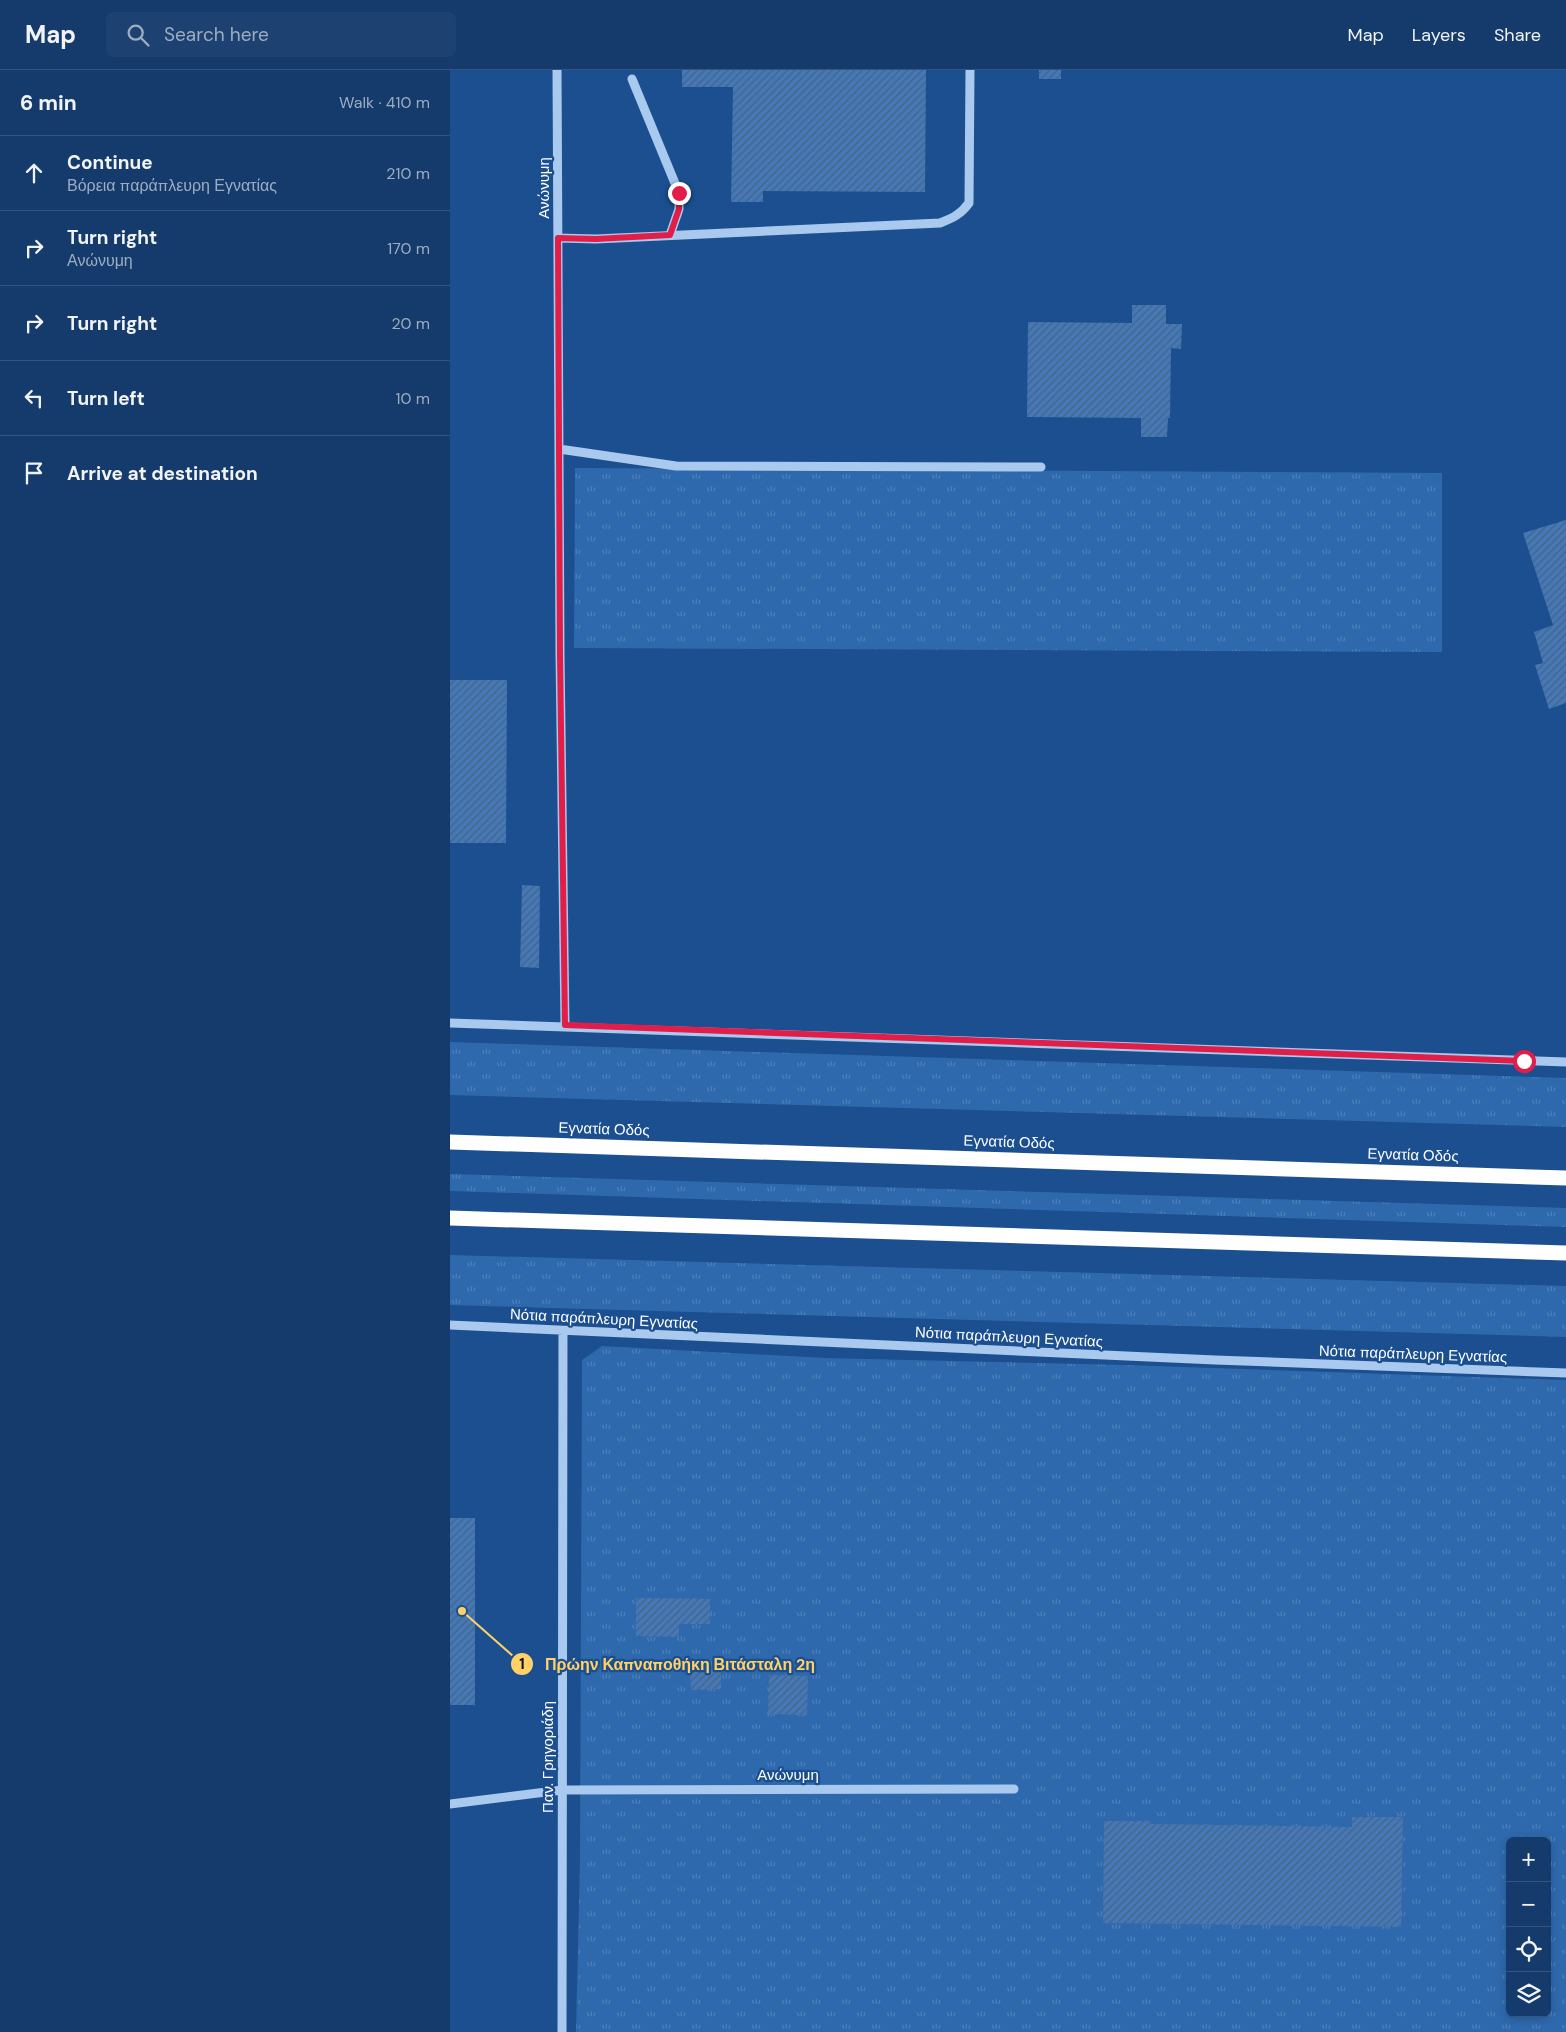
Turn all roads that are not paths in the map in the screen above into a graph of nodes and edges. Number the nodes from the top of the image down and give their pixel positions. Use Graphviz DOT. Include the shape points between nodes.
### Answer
graph roads {
  1 [pos="557,70"];
  2 [pos="970,70"];
  3 [pos="632,78"];
  4 [pos="670,235"];
  5 [pos="558,238"];
  6 [pos="560,449"];
  7 [pos="1041,467"];
  8 [pos="450,1022"];
  9 [pos="565,1025"];
  10 [pos="1566,1062"];
  11 [pos="450,1142"];
  12 [pos="1566,1178"];
  13 [pos="450,1218"];
  14 [pos="1566,1253"];
  15 [pos="450,1325"];
  16 [pos="563,1331"];
  17 [pos="1566,1373"];
  18 [pos="1014,1789"];
  19 [pos="562,1790"];
  20 [pos="450,1804"];
  21 [pos="562,2032"];
  1 -- 5 [label="street, Ανώνυμη"];
  2 -- 4 [label="street" via="969,203 952,219 940,223"];
  3 -- 4 [label="street" via="679,193 679,209"];
  4 -- 5 [label="street"];
  5 -- 6 [label="street, Ανώνυμη"];
  6 -- 7 [label="street" via="676,466"];
  6 -- 9 [label="street, Ανώνυμη"];
  8 -- 9 [label="street"];
  9 -- 10 [label="street"];
  11 -- 12 [label="highway, Εγνατία Οδός"];
  13 -- 14 [label="highway"];
  15 -- 16 [label="street, Νότια παράπλευρη Εγνατίας"];
  16 -- 17 [label="street, Νότια παράπλευρη Εγνατίας"];
  16 -- 19 [label="street, Παν. Γρηγοριάδη"];
  18 -- 19 [label="street, Ανώνυμη"];
  19 -- 20 [label="street, Ανώνυμη"];
  19 -- 21 [label="street, Παν. Γρηγοριάδη"];
}
